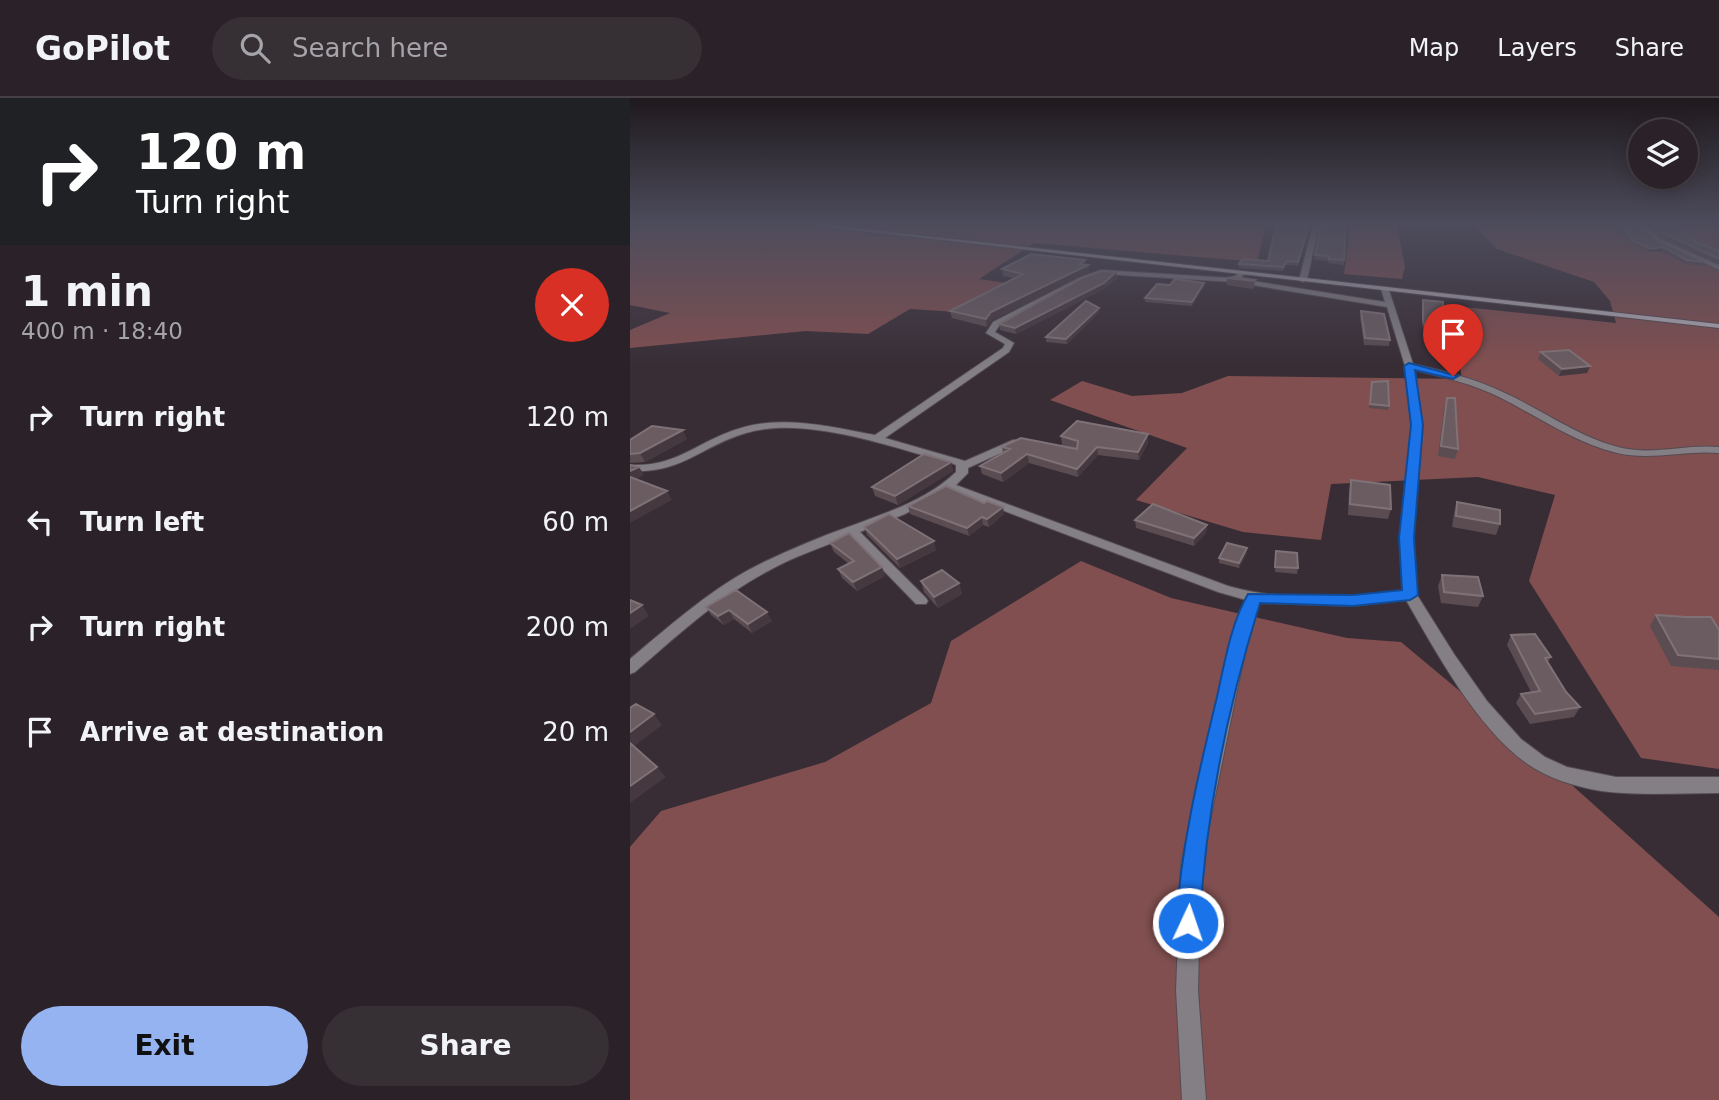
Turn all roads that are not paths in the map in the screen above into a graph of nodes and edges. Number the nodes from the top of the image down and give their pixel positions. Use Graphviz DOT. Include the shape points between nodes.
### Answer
graph roads {
  1 [pos="1112,272"];
  2 [pos="1125,272"];
  3 [pos="1231,272"];
  4 [pos="1305,272"];
  5 [pos="1242,273"];
  6 [pos="1234,280"];
  7 [pos="1303,280"];
  8 [pos="1385,289"];
  9 [pos="1391,305"];
  10 [pos="1719,326"];
  11 [pos="1409,366"];
  12 [pos="877,439"];
  13 [pos="1030,441"];
  14 [pos="1719,450"];
  15 [pos="962,466"];
  16 [pos="630,468"];
  17 [pos="948,486"];
  18 [pos="852,530"];
  19 [pos="1410,595"];
  20 [pos="1254,598"];
  21 [pos="921,601"];
  22 [pos="630,668"];
  23 [pos="1719,785"];
  24 [pos="1194,1100"];
  1 -- 12 [label="street" via="1081,279 996,324 990,333 1010,343 1009,347"];
  2 -- 6 [label="street"];
  3 -- 5 [label="main road"];
  4 -- 7 [label="street"];
  5 -- 6 [label="street"];
  5 -- 7 [label="main road"];
  6 -- 9 [label="street"];
  7 -- 8 [label="main road"];
  8 -- 9 [label="street"];
  8 -- 10 [label="main road"];
  9 -- 11 [label="street"];
  11 -- 14 [label="street" via="1487,388 1618,450"];
  11 -- 19 [label="street" via="1417,425 1406,538"];
  12 -- 15 [label="street" via="947,457"];
  12 -- 16 [label="street" via="759,427 728,436 662,469"];
  13 -- 15 [label="street" via="1013,443"];
  15 -- 17 [label="street" via="961,476"];
  17 -- 18 [label="street"];
  17 -- 20 [label="street"];
  18 -- 21 [label="street"];
  18 -- 22 [label="street" via="782,558 728,588"];
  19 -- 20 [label="street" via="1353,601"];
  19 -- 23 [label="street" via="1482,703 1511,741 1531,757 1552,769 1601,783"];
  20 -- 24 [label="street" via="1236,655 1191,864 1187,990"];
}
